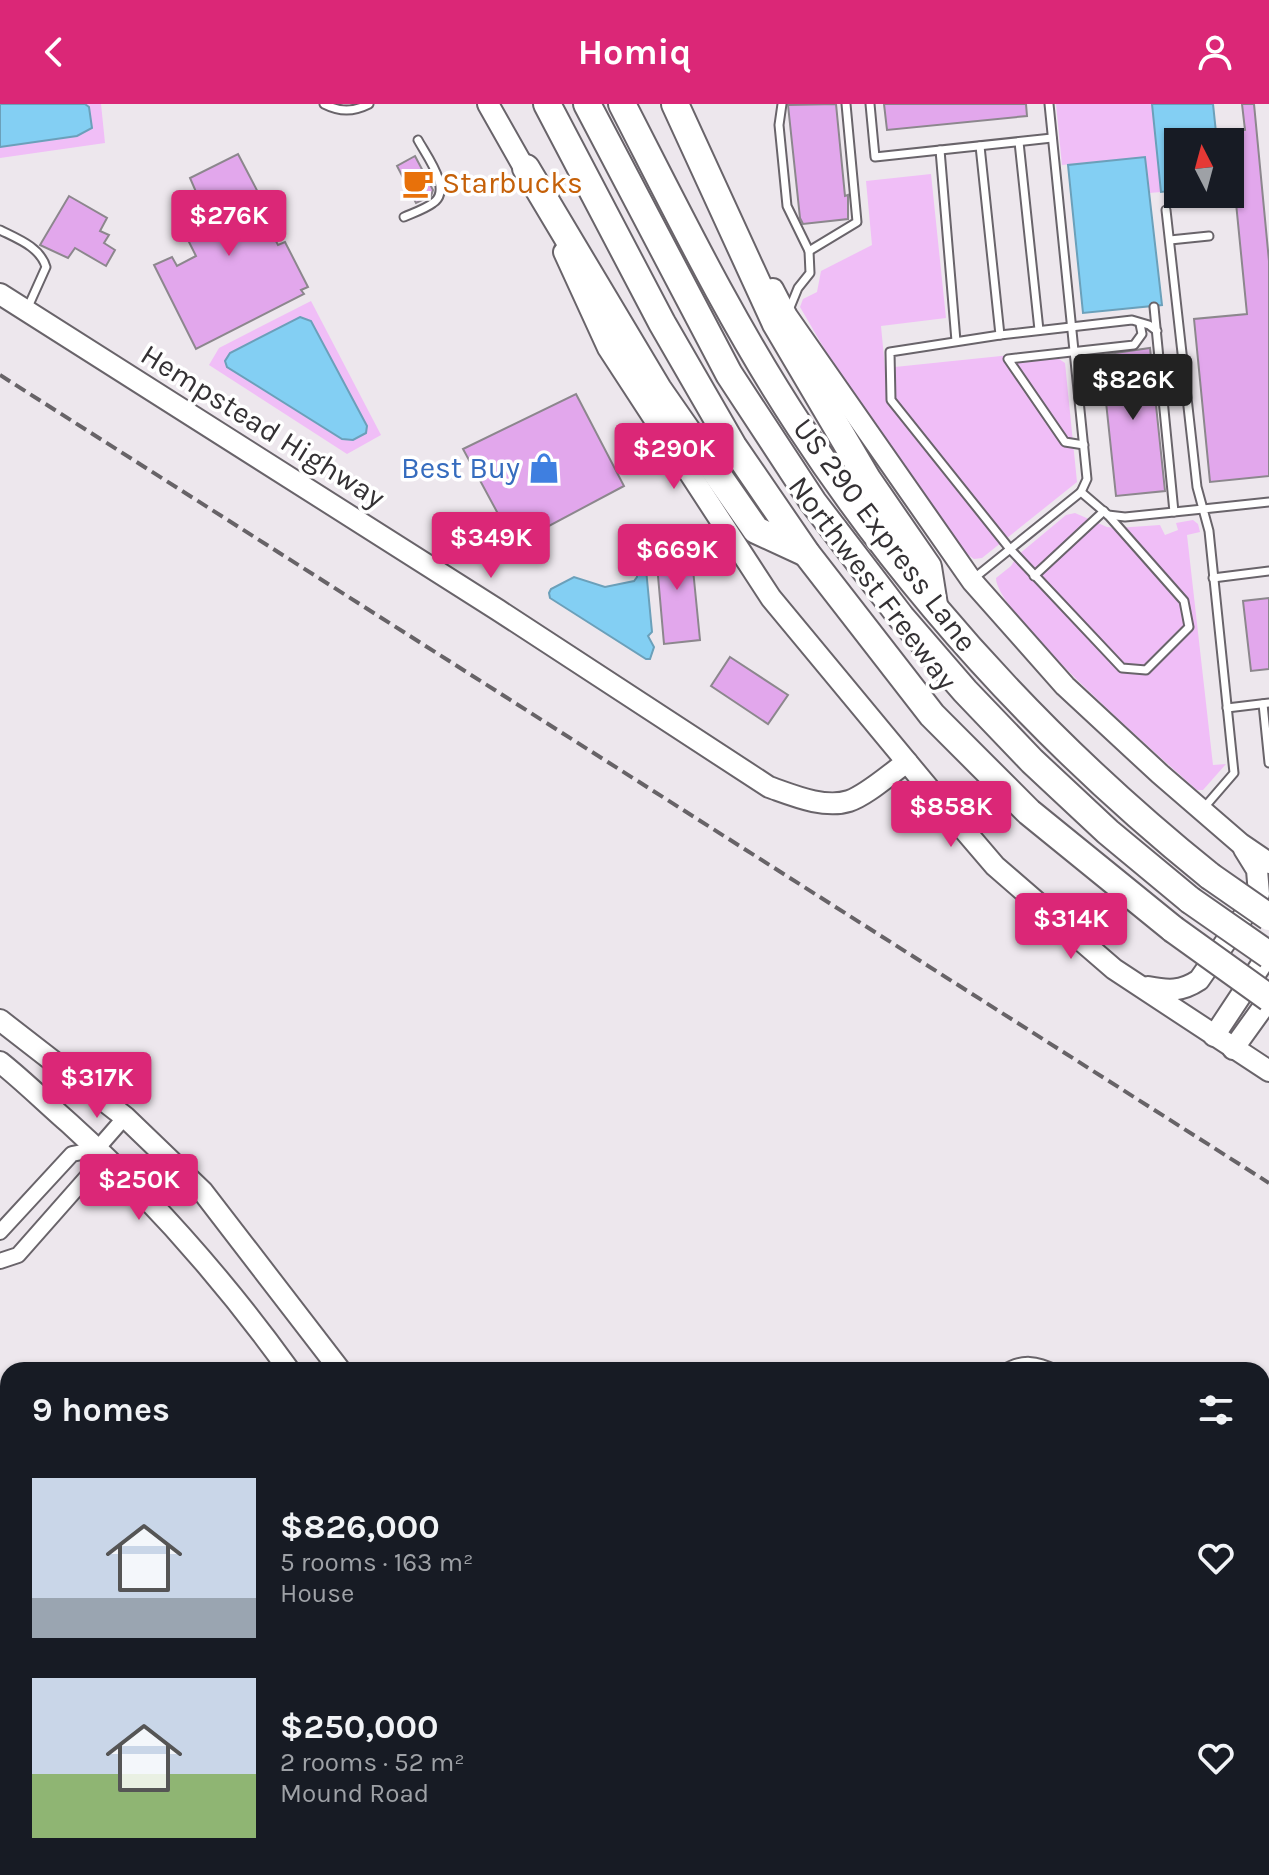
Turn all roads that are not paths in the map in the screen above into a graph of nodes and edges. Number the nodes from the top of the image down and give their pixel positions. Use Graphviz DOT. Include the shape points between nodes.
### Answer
graph roads {
  1 [pos="324,104"];
  2 [pos="369,104"];
  3 [pos="488,104"];
  4 [pos="547,104"];
  5 [pos="587,104"];
  6 [pos="622,104"];
  7 [pos="676,104"];
  8 [pos="782,104"];
  9 [pos="846,104"];
  10 [pos="870,104"];
  11 [pos="1049,104"];
  12 [pos="1052,138"];
  13 [pos="418,140"];
  14 [pos="1019,142"];
  15 [pos="980,146"];
  16 [pos="940,150"];
  17 [pos="526,168"];
  18 [pos="1166,210"];
  19 [pos="404,217"];
  20 [pos="0,230"];
  21 [pos="1209,236"];
  22 [pos="1170,240"];
  23 [pos="809,251"];
  24 [pos="0,294"];
  25 [pos="1154,307"];
  26 [pos="26,311"];
  27 [pos="787,316"];
  28 [pos="1140,324"];
  29 [pos="1071,327"];
  30 [pos="1039,330"];
  31 [pos="1157,331"];
  32 [pos="1000,335"];
  33 [pos="956,341"];
  34 [pos="1074,353"];
  35 [pos="1084,445"];
  36 [pos="1081,492"];
  37 [pos="1269,502"];
  38 [pos="1203,509"];
  39 [pos="1174,512"];
  40 [pos="1106,513"];
  41 [pos="1010,549"];
  42 [pos="807,554"];
  43 [pos="1269,571"];
  44 [pos="1034,576"];
  45 [pos="1213,578"];
  46 [pos="972,581"];
  47 [pos="934,608"];
  48 [pos="1266,704"];
  49 [pos="1227,708"];
  50 [pos="907,762"];
  51 [pos="1269,763"];
  52 [pos="1202,810"];
  53 [pos="1241,844"];
  54 [pos="1269,863"];
  55 [pos="1269,917"];
  56 [pos="1269,954"];
  57 [pos="1136,984"];
  58 [pos="1269,999"];
  59 [pos="0,1020"];
  60 [pos="1214,1036"];
  61 [pos="1233,1049"];
  62 [pos="0,1062"];
  63 [pos="1269,1071"];
  64 [pos="125,1117"];
  65 [pos="97,1149"];
  66 [pos="0,1232"];
  67 [pos="0,1261"];
  68 [pos="283,1362"];
  69 [pos="334,1362"];
  70 [pos="1018,1362"];
  71 [pos="1041,1362"];
  1 -- 2 [label="lane" via="350,111"];
  3 -- 17 [label="main road"];
  4 -- 42 [label="highway, Northwest Freeway" via="733,446"];
  5 -- 56 [label="highway, US 290 Express Lane, bridge" via="729,374 822,514 901,617 1022,751 1108,832 1190,900"];
  6 -- 47 [label="highway, Northwest Freeway" via="712,279 780,396"];
  7 -- 27 [label="main road"];
  7 -- 47 [label="highway" via="776,324 868,480 928,567"];
  8 -- 23 [label="lane" via="779,125 787,206"];
  9 -- 23 [label="lane" via="857,222"];
  10 -- 16 [label="lane" via="875,157"];
  11 -- 12 [label="lane"];
  12 -- 14 [label="lane"];
  12 -- 29 [label="lane"];
  13 -- 19 [label="lane" via="441,195"];
  14 -- 15 [label="lane"];
  14 -- 30 [label="lane"];
  15 -- 16 [label="lane"];
  15 -- 32 [label="lane"];
  16 -- 33 [label="lane"];
  17 -- 42 [label="highway" via="658,389 756,530"];
  17 -- 50 [label="main road" via="608,348 704,499 771,598"];
  18 -- 22 [label="lane"];
  20 -- 26 [label="lane" via="43,257 46,267"];
  21 -- 22 [label="lane"];
  22 -- 38 [label="lane"];
  23 -- 27 [label="lane" via="810,273"];
  24 -- 26 [label="main road, Hempstead Highway"];
  25 -- 31 [label="lane"];
  26 -- 50 [label="main road, Hempstead Highway" via="769,787 800,798 849,801"];
  27 -- 46 [label="main road"];
  28 -- 29 [label="lane" via="1132,320"];
  28 -- 31 [label="lane"];
  28 -- 34 [label="lane" via="1142,334 1134,345"];
  29 -- 30 [label="lane"];
  29 -- 34 [label="lane"];
  30 -- 32 [label="lane"];
  31 -- 39 [label="lane"];
  32 -- 33 [label="lane"];
  33 -- 41 [label="lane" via="890,352 891,400"];
  34 -- 35 [label="lane"];
  34 -- 35 [label="lane" via="1008,359 1065,442"];
  35 -- 36 [label="lane" via="1087,479"];
  36 -- 40 [label="lane"];
  36 -- 41 [label="lane"];
  37 -- 38 [label="lane"];
  38 -- 39 [label="lane"];
  38 -- 45 [label="lane"];
  39 -- 40 [label="lane" via="1125,517"];
  40 -- 44 [label="lane"];
  40 -- 44 [label="lane" via="1184,601 1189,627 1146,670 1122,668"];
  41 -- 44 [label="lane"];
  41 -- 46 [label="lane"];
  42 -- 58 [label="highway, Northwest Freeway, bridge" via="932,715 1029,812"];
  43 -- 45 [label="lane"];
  45 -- 49 [label="lane"];
  46 -- 52 [label="main road" via="1065,686"];
  47 -- 55 [label="highway, Northwest Freeway, bridge" via="1067,750 1210,876"];
  48 -- 49 [label="lane"];
  48 -- 51 [label="lane"];
  49 -- 52 [label="lane" via="1234,773"];
  50 -- 57 [label="main road" via="995,866"];
  52 -- 53 [label="main road"];
  53 -- 54 [label="main road"];
  53 -- 57 [label="main road" via="1257,870 1259,894 1199,980 1170,991"];
  56 -- 60 [label="main road"];
  57 -- 60 [label="main road"];
  58 -- 61 [label="main road"];
  59 -- 64 [label="main road"];
  60 -- 61 [label="main road"];
  61 -- 63 [label="main road"];
  62 -- 65 [label="main road"];
  64 -- 65 [label="street"];
  64 -- 69 [label="main road" via="203,1192"];
  65 -- 66 [label="street" via="72,1154"];
  65 -- 67 [label="street" via="93,1170 18,1255"];
  65 -- 68 [label="main road" via="219,1277"];
  70 -- 71 [label="lane"];
}
